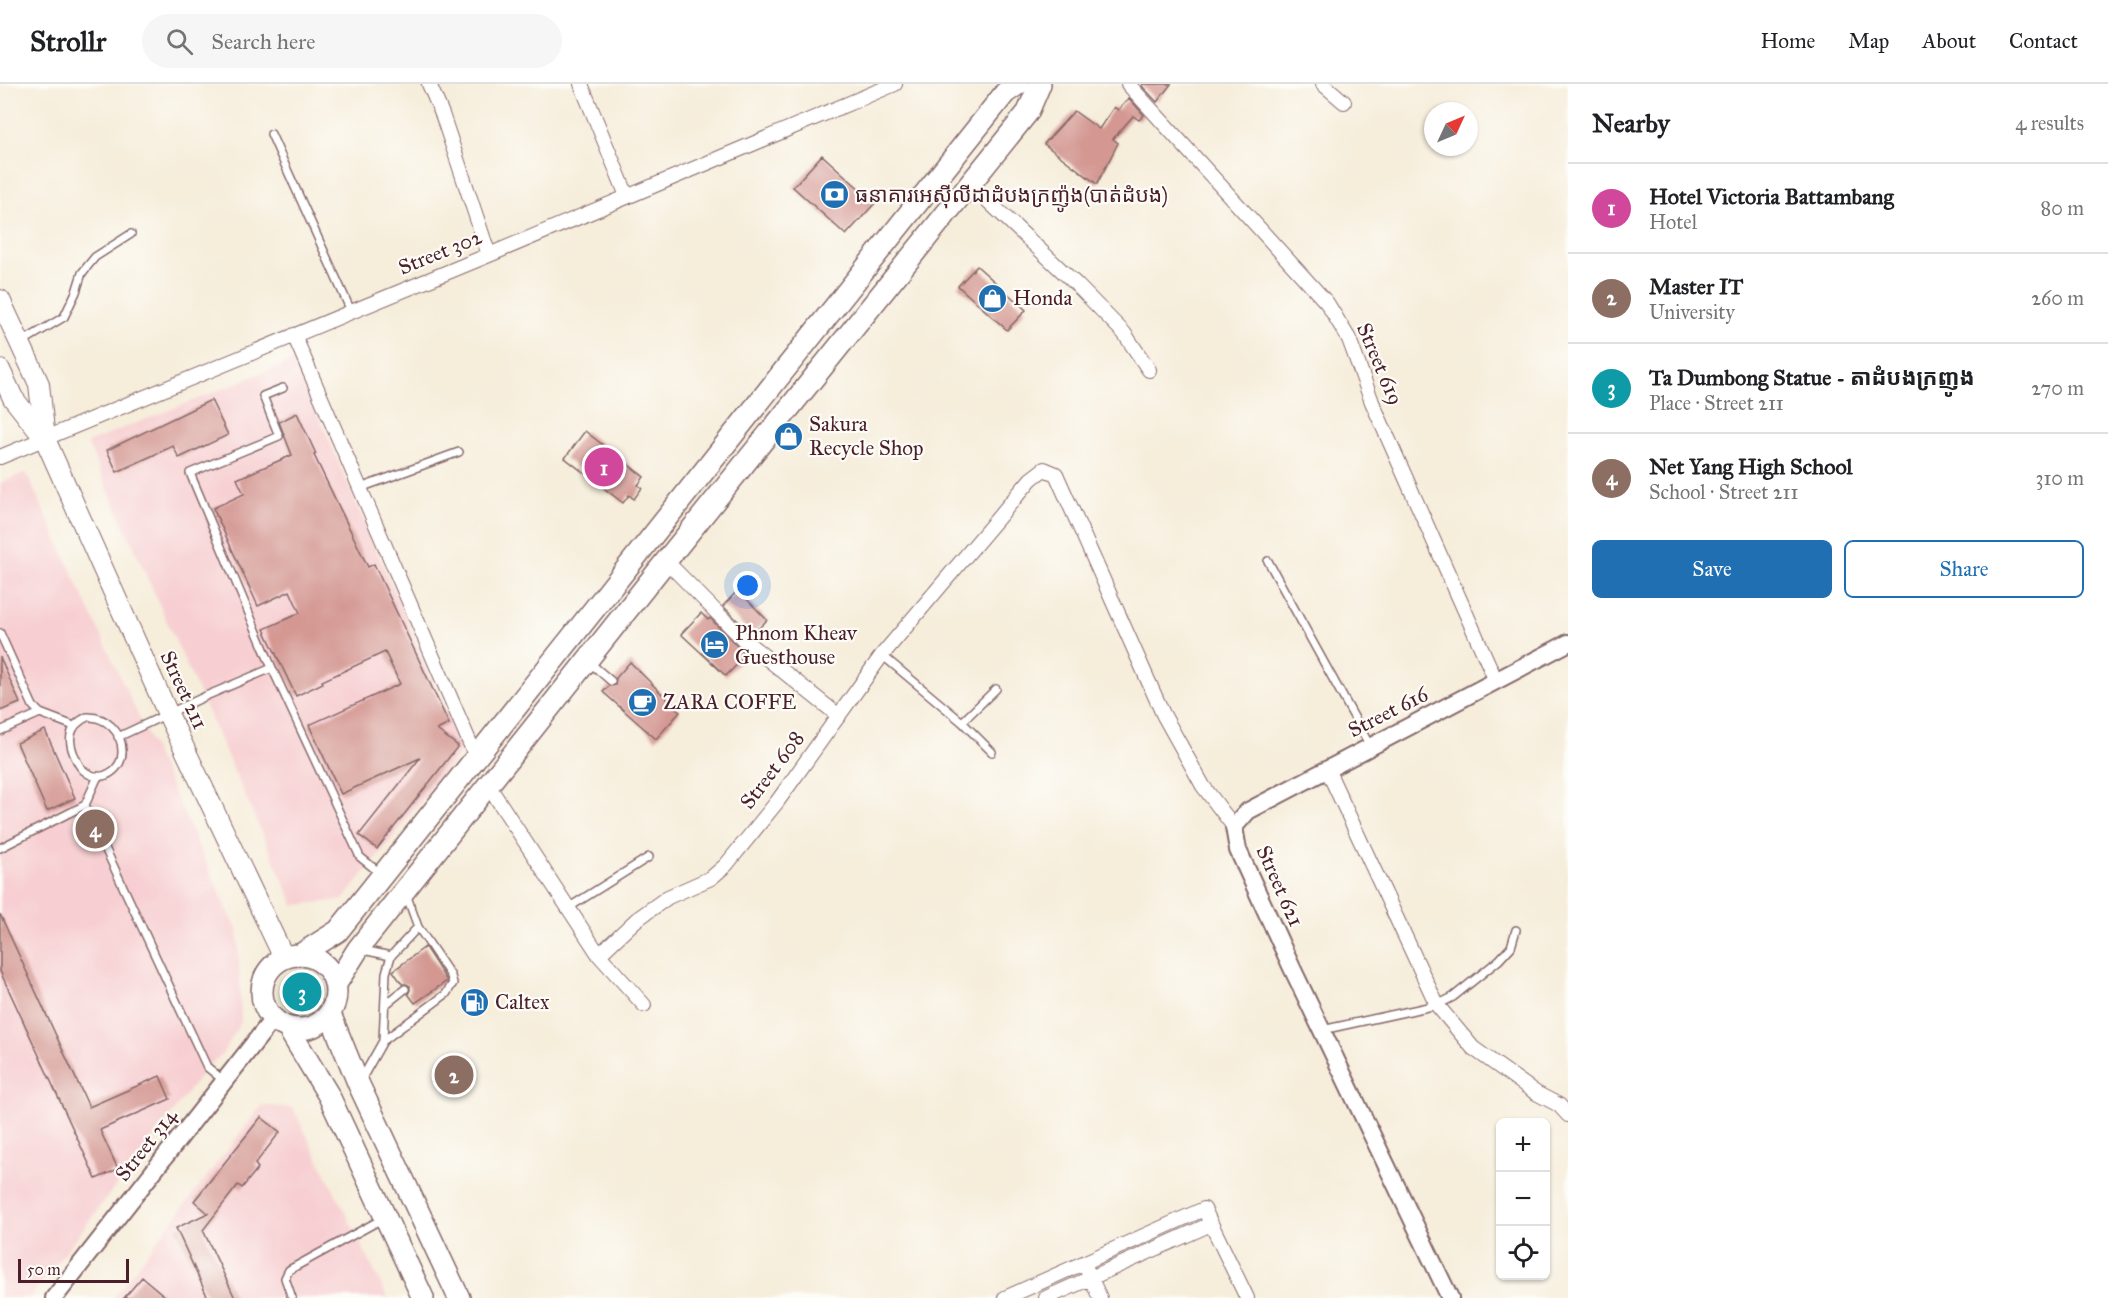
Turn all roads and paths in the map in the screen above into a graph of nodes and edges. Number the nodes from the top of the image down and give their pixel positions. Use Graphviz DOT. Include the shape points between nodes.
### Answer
graph roads {
  1 [pos="429,84"];
  2 [pos="580,84"];
  3 [pos="1018,84"];
  4 [pos="1040,84"];
  5 [pos="1128,84"];
  6 [pos="1323,84"];
  7 [pos="890,85"];
  8 [pos="1344,102"];
  9 [pos="270,134"];
  10 [pos="970,184"];
  11 [pos="627,196"];
  12 [pos="131,234"];
  13 [pos="489,255"];
  14 [pos="0,300"];
  15 [pos="351,311"];
  16 [pos="294,335"];
  17 [pos="20,343"];
  18 [pos="0,370"];
  19 [pos="1149,370"];
  20 [pos="283,388"];
  21 [pos="45,439"];
  22 [pos="459,452"];
  23 [pos="0,458"];
  24 [pos="1044,470"];
  25 [pos="360,488"];
  26 [pos="666,561"];
  27 [pos="1268,561"];
  28 [pos="0,633"];
  29 [pos="1568,643"];
  30 [pos="882,655"];
  31 [pos="587,660"];
  32 [pos="272,668"];
  33 [pos="611,681"];
  34 [pos="1496,681"];
  35 [pos="996,689"];
  36 [pos="40,713"];
  37 [pos="168,714"];
  38 [pos="839,716"];
  39 [pos="962,722"];
  40 [pos="74,726"];
  41 [pos="0,730"];
  42 [pos="118,737"];
  43 [pos="1370,746"];
  44 [pos="992,752"];
  45 [pos="476,757"];
  46 [pos="1327,769"];
  47 [pos="98,777"];
  48 [pos="488,784"];
  49 [pos="85,806"];
  50 [pos="1234,827"];
  51 [pos="0,848"];
  52 [pos="649,857"];
  53 [pos="382,874"];
  54 [pos="404,890"];
  55 [pos="568,908"];
  56 [pos="418,927"];
  57 [pos="1516,930"];
  58 [pos="358,949"];
  59 [pos="599,955"];
  60 [pos="391,956"];
  61 [pos="292,957"];
  62 [pos="336,984"];
  63 [pos="405,989"];
  64 [pos="385,1005"];
  65 [pos="644,1005"];
  66 [pos="1437,1005"];
  67 [pos="330,1014"];
  68 [pos="281,1024"];
  69 [pos="1322,1030"];
  70 [pos="383,1041"];
  71 [pos="224,1081"];
  72 [pos="359,1085"];
  73 [pos="1568,1116"];
  74 [pos="386,1217"];
  75 [pos="1211,1224"];
  76 [pos="1084,1263"];
  77 [pos="1091,1278"];
  78 [pos="1010,1297"];
  79 [pos="54,1298"];
  80 [pos="292,1298"];
  81 [pos="423,1298"];
  82 [pos="459,1298"];
  83 [pos="1046,1298"];
  84 [pos="1100,1298"];
  85 [pos="1247,1298"];
  86 [pos="1450,1298"];
  1 -- 13 [label="street"];
  2 -- 11 [label="street"];
  3 -- 45 [label="main road" via="1005,93"];
  4 -- 10 [label="main road" via="1028,112"];
  5 -- 34 [label="street, Street 619" via="1327,303 1349,339 1372,402"];
  6 -- 8 [label="street"];
  7 -- 11 [label="street, Street 302"];
  9 -- 15 [label="lane"];
  10 -- 19 [label="street" via="1124,333"];
  10 -- 26 [label="main road"];
  11 -- 13 [label="street, Street 302"];
  12 -- 17 [label="lane" via="94,257 82,273 64,317"];
  13 -- 15 [label="street, Street 302"];
  14 -- 17 [label="main road, Street 211"];
  15 -- 16 [label="street, Street 302"];
  16 -- 21 [label="street, Street 302"];
  16 -- 25 [label="street"];
  17 -- 21 [label="main road, Street 211" via="39,384"];
  18 -- 21 [label="main road, Street 211" via="13,398"];
  20 -- 32 [label="lane" via="263,396 279,436 190,473"];
  21 -- 23 [label="street, Street 302"];
  21 -- 37 [label="main road, Street 211"];
  22 -- 25 [label="lane"];
  24 -- 30 [label="street, Street 608" via="1031,479"];
  24 -- 50 [label="street, Street 621" via="1056,474 1163,714 1203,786"];
  25 -- 45 [label="street"];
  26 -- 31 [label="main road"];
  26 -- 38 [label="street" via="744,640"];
  27 -- 43 [label="lane"];
  28 -- 36 [label="lane" via="29,698"];
  29 -- 34 [label="street, Street 616"];
  30 -- 38 [label="street, Street 608"];
  30 -- 39 [label="lane"];
  31 -- 33 [label="lane"];
  31 -- 48 [label="main road"];
  32 -- 37 [label="lane"];
  32 -- 53 [label="lane" via="360,857"];
  34 -- 43 [label="street, Street 616"];
  35 -- 39 [label="lane"];
  36 -- 40 [label="lane"];
  36 -- 41 [label="lane"];
  37 -- 42 [label="lane"];
  37 -- 61 [label="main road, Street 211"];
  38 -- 59 [label="street, Street 608" via="726,865 711,878 668,897"];
  39 -- 44 [label="lane"];
  40 -- 42 [label="lane" via="87,717 95,717 110,723"];
  40 -- 47 [label="lane" via="70,735 74,756 87,774"];
  42 -- 47 [label="lane" via="122,752 118,767"];
  43 -- 46 [label="street, Street 616"];
  45 -- 53 [label="main road"];
  46 -- 50 [label="street, Street 616" via="1248,811"];
  46 -- 66 [label="street"];
  47 -- 49 [label="lane"];
  48 -- 54 [label="main road"];
  48 -- 55 [label="street"];
  49 -- 51 [label="lane"];
  49 -- 71 [label="lane" via="207,1067"];
  50 -- 69 [label="street, Street 621" via="1238,850"];
  52 -- 55 [label="lane"];
  53 -- 61 [label="main road" via="338,930"];
  54 -- 56 [label="lane"];
  54 -- 58 [label="main road"];
  55 -- 59 [label="street"];
  56 -- 60 [label="lane"];
  56 -- 70 [label="lane" via="453,983 446,994"];
  57 -- 66 [label="lane" via="1511,947 1499,960"];
  58 -- 60 [label="lane"];
  58 -- 62 [label="main road"];
  59 -- 65 [label="street"];
  60 -- 64 [label="lane"];
  61 -- 62 [label="main road" via="310,956 327,967"];
  61 -- 68 [label="main road" via="275,964 264,981 263,1001"];
  62 -- 67 [label="main road" via="335,1005"];
  63 -- 64 [label="lane"];
  64 -- 70 [label="lane"];
  66 -- 69 [label="lane"];
  66 -- 73 [label="street" via="1473,1048 1559,1105"];
  67 -- 68 [label="main road" via="315,1026 297,1030"];
  67 -- 72 [label="main road"];
  68 -- 71 [label="street, Street 314"];
  68 -- 74 [label="main road" via="329,1096"];
  69 -- 86 [label="street, Street 621"];
  70 -- 72 [label="lane"];
  71 -- 79 [label="street, Street 314"];
  72 -- 82 [label="main road"];
  74 -- 80 [label="lane" via="290,1270 285,1283"];
  74 -- 81 [label="main road"];
  75 -- 76 [label="street" via="1204,1209"];
  75 -- 77 [label="street"];
  75 -- 85 [label="street"];
  76 -- 77 [label="street"];
  76 -- 78 [label="street"];
  77 -- 83 [label="street"];
  77 -- 84 [label="street"];
}
